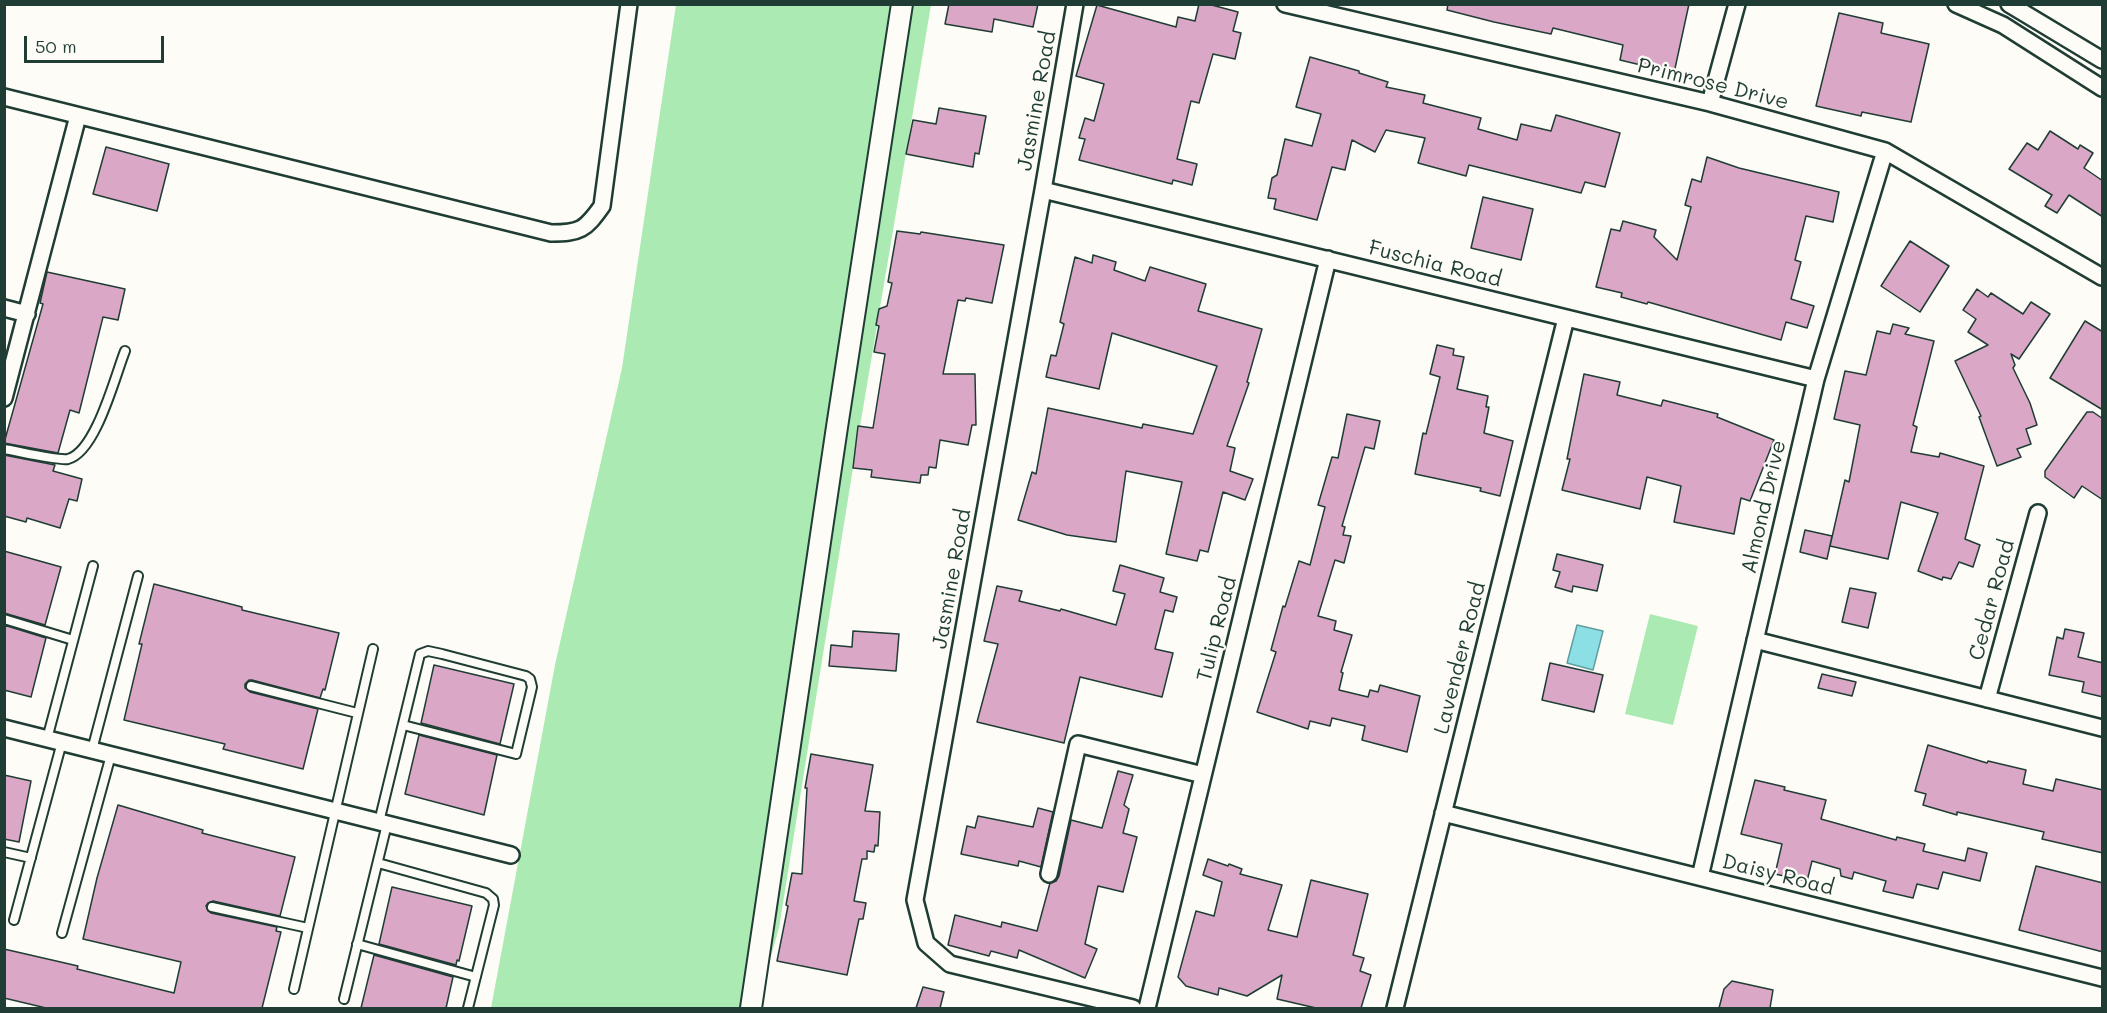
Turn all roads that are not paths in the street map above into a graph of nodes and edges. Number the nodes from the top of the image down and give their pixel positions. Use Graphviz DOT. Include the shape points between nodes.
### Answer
graph roads {
  1 [pos="628,4"];
  2 [pos="903,4"];
  3 [pos="1075,4"];
  4 [pos="1285,4"];
  5 [pos="1737,4"];
  6 [pos="1956,4"];
  7 [pos="2009,4"];
  8 [pos="2103,60"];
  9 [pos="2103,88"];
  10 [pos="4,97"];
  11 [pos="1710,103"];
  12 [pos="78,116"];
  13 [pos="1885,151"];
  14 [pos="1043,190"];
  15 [pos="1328,259"];
  16 [pos="2103,277"];
  17 [pos="4,308"];
  18 [pos="27,314"];
  19 [pos="1566,318"];
  20 [pos="125,351"];
  21 [pos="1816,379"];
  22 [pos="4,398"];
  23 [pos="4,449"];
  24 [pos="2038,513"];
  25 [pos="93,566"];
  26 [pos="138,576"];
  27 [pos="4,619"];
  28 [pos="74,640"];
  29 [pos="1755,640"];
  30 [pos="373,649"];
  31 [pos="251,686"];
  32 [pos="1988,699"];
  33 [pos="357,713"];
  34 [pos="403,725"];
  35 [pos="4,728"];
  36 [pos="2103,728"];
  37 [pos="54,741"];
  38 [pos="92,750"];
  39 [pos="111,755"];
  40 [pos="1203,775"];
  41 [pos="334,811"];
  42 [pos="1443,813"];
  43 [pos="383,823"];
  44 [pos="4,852"];
  45 [pos="511,855"];
  46 [pos="31,858"];
  47 [pos="378,863"];
  48 [pos="1049,874"];
  49 [pos="1700,877"];
  50 [pos="212,907"];
  51 [pos="14,920"];
  52 [pos="308,928"];
  53 [pos="62,933"];
  54 [pos="357,944"];
  55 [pos="476,976"];
  56 [pos="2103,978"];
  57 [pos="294,989"];
  58 [pos="344,999"];
  59 [pos="468,1008"];
  60 [pos="751,1008"];
  61 [pos="1133,1008"];
  62 [pos="1147,1008"];
  63 [pos="1395,1008"];
  1 -- 12 [label="street" via="602,206 589,223 572,233 551,233"];
  2 -- 60 [label="street"];
  3 -- 14 [label="street, Jasmine Road"];
  4 -- 11 [label="street, Primrose Drive"];
  5 -- 11 [label="street"];
  6 -- 9 [label="street" via="2003,25"];
  7 -- 8 [label="street"];
  10 -- 12 [label="street"];
  11 -- 13 [label="street, Primrose Drive"];
  12 -- 18 [label="street"];
  13 -- 16 [label="street, Primrose Drive"];
  13 -- 21 [label="street, Almond Drive"];
  14 -- 15 [label="street, Fuschia Road"];
  14 -- 61 [label="street, Jasmine Road" via="915,900 926,943 950,964"];
  15 -- 19 [label="street, Fuschia Road"];
  15 -- 40 [label="street, Tulip Road"];
  17 -- 18 [label="street"];
  18 -- 22 [label="street"];
  19 -- 21 [label="street, Fuschia Road"];
  19 -- 42 [label="street, Lavender Road"];
  20 -- 23 [label="lane" via="93,436 83,450 67,460"];
  21 -- 29 [label="street, Almond Drive"];
  24 -- 32 [label="street, Cedar Road"];
  25 -- 28 [label="lane"];
  26 -- 38 [label="lane"];
  27 -- 28 [label="lane"];
  28 -- 37 [label="lane"];
  29 -- 32 [label="street"];
  29 -- 49 [label="street, Almond Drive"];
  30 -- 33 [label="lane"];
  31 -- 33 [label="lane"];
  32 -- 36 [label="street"];
  33 -- 41 [label="lane"];
  34 -- 34 [label="lane" via="516,754 532,687 530,679 428,651 420,654"];
  34 -- 43 [label="lane"];
  35 -- 37 [label="street"];
  37 -- 38 [label="street"];
  37 -- 46 [label="lane"];
  38 -- 39 [label="street"];
  39 -- 41 [label="street"];
  39 -- 53 [label="lane"];
  40 -- 48 [label="street" via="1078,744"];
  40 -- 62 [label="street, Tulip Road"];
  41 -- 43 [label="street"];
  41 -- 52 [label="lane"];
  42 -- 49 [label="street, Daisy Road"];
  42 -- 63 [label="street, Lavender Road"];
  43 -- 45 [label="street"];
  43 -- 47 [label="lane"];
  44 -- 46 [label="lane"];
  46 -- 51 [label="lane"];
  47 -- 54 [label="lane"];
  47 -- 55 [label="lane" via="486,892 493,898"];
  49 -- 56 [label="street, Daisy Road"];
  50 -- 52 [label="lane"];
  52 -- 57 [label="lane"];
  54 -- 55 [label="lane"];
  54 -- 58 [label="lane"];
  55 -- 59 [label="lane"];
}
